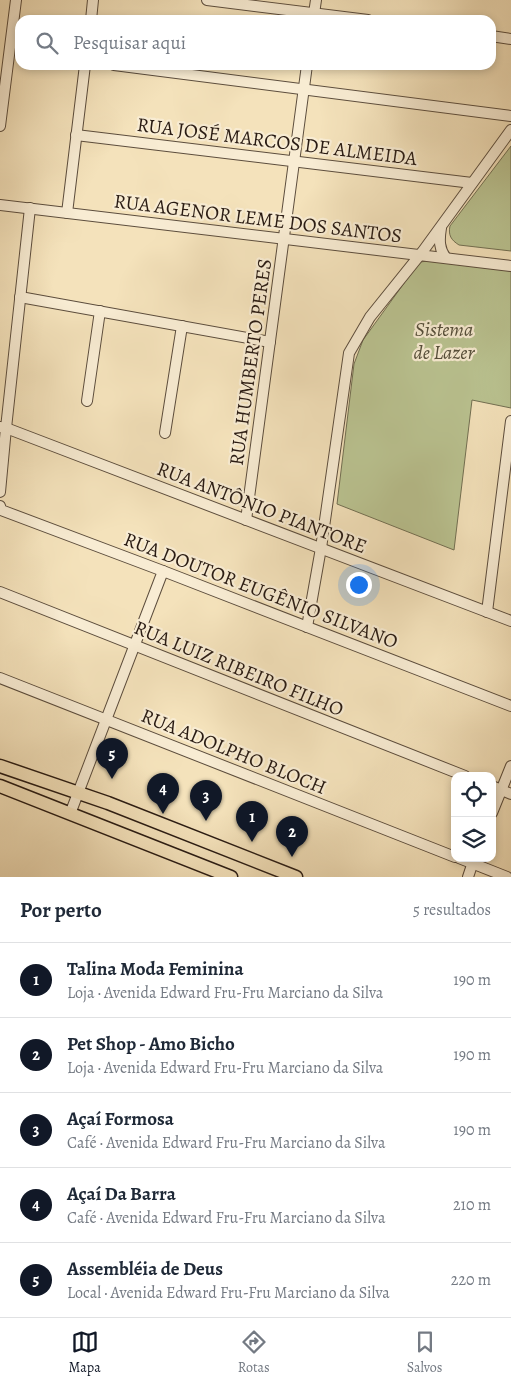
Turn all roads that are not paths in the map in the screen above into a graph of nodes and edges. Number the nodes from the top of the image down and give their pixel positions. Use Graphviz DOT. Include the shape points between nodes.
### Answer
graph roads {
  1 [pos="16,0"];
  2 [pos="93,0"];
  3 [pos="207,0"];
  4 [pos="316,0"];
  5 [pos="92,15"];
  6 [pos="306,15"];
  7 [pos="313,15"];
  8 [pos="496,37"];
  9 [pos="511,39"];
  10 [pos="84,70"];
  11 [pos="154,70"];
  12 [pos="306,70"];
  13 [pos="304,89"];
  14 [pos="511,116"];
  15 [pos="0,126"];
  16 [pos="511,130"];
  17 [pos="76,135"];
  18 [pos="294,161"];
  19 [pos="472,183"];
  20 [pos="0,205"];
  21 [pos="30,208"];
  22 [pos="67,213"];
  23 [pos="442,225"];
  24 [pos="284,239"];
  25 [pos="420,255"];
  26 [pos="446,258"];
  27 [pos="511,266"];
  28 [pos="20,297"];
  29 [pos="100,311"];
  30 [pos="182,326"];
  31 [pos="270,342"];
  32 [pos="87,401"];
  33 [pos="511,421"];
  34 [pos="3,427"];
  35 [pos="165,433"];
  36 [pos="0,492"];
  37 [pos="0,506"];
  38 [pos="246,520"];
  39 [pos="321,548"];
  40 [pos="163,570"];
  41 [pos="0,592"];
  42 [pos="487,612"];
  43 [pos="511,621"];
  44 [pos="308,627"];
  45 [pos="134,645"];
  46 [pos="0,678"];
  47 [pos="511,706"];
  48 [pos="106,718"];
  49 [pos="0,766"];
  50 [pos="511,766"];
  51 [pos="455,772"];
  52 [pos="0,786"];
  53 [pos="502,790"];
  54 [pos="77,792"];
  55 [pos="496,804"];
  56 [pos="70,814"];
  57 [pos="451,855"];
  58 [pos="473,862"];
  59 [pos="475,862"];
  60 [pos="231,877"];
  61 [pos="296,877"];
  62 [pos="468,877"];
  63 [pos="507,877"];
  1 -- 15 [label="street"];
  2 -- 5 [label="street"];
  3 -- 6 [label="street"];
  4 -- 7 [label="street"];
  8 -- 9 [label="street"];
  10 -- 17 [label="street"];
  11 -- 13 [label="street"];
  12 -- 13 [label="street, RUA HUMBERTO PERES"];
  13 -- 14 [label="street"];
  13 -- 18 [label="street, RUA HUMBERTO PERES"];
  16 -- 19 [label="street"];
  17 -- 18 [label="street, RUA JOSÉ MARCOS DE ALMEIDA"];
  17 -- 22 [label="street"];
  18 -- 19 [label="street, RUA JOSÉ MARCOS DE ALMEIDA"];
  18 -- 24 [label="street, RUA HUMBERTO PERES"];
  19 -- 23 [label="street"];
  20 -- 21 [label="street, RUA AGENOR LEME DOS SANTOS"];
  21 -- 22 [label="street, RUA AGENOR LEME DOS SANTOS"];
  21 -- 28 [label="street"];
  22 -- 24 [label="street, RUA AGENOR LEME DOS SANTOS"];
  23 -- 25 [label="street"];
  23 -- 26 [label="street" via="441,252"];
  24 -- 25 [label="street, RUA AGENOR LEME DOS SANTOS"];
  24 -- 31 [label="street, RUA HUMBERTO PERES"];
  25 -- 26 [label="street, RUA AGENOR LEME DOS SANTOS"];
  25 -- 39 [label="street" via="370,317 349,353"];
  26 -- 27 [label="street, RUA AGENOR LEME DOS SANTOS"];
  28 -- 29 [label="street"];
  28 -- 34 [label="street"];
  29 -- 30 [label="street"];
  29 -- 32 [label="street"];
  30 -- 31 [label="street"];
  30 -- 35 [label="street"];
  31 -- 38 [label="street, RUA HUMBERTO PERES"];
  33 -- 42 [label="street"];
  34 -- 36 [label="street"];
  34 -- 38 [label="street, RUA ANTÔNIO PIANTORE"];
  37 -- 40 [label="street, RUA DOUTOR EUGÊNIO SILVANO" via="1,510"];
  38 -- 39 [label="street, RUA ANTÔNIO PIANTORE"];
  39 -- 42 [label="street, RUA ANTÔNIO PIANTORE"];
  39 -- 44 [label="street"];
  40 -- 44 [label="street, RUA DOUTOR EUGÊNIO SILVANO"];
  40 -- 45 [label="street"];
  41 -- 45 [label="street, RUA LUIZ RIBEIRO FILHO"];
  42 -- 43 [label="street, RUA ANTÔNIO PIANTORE"];
  44 -- 47 [label="street, RUA DOUTOR EUGÊNIO SILVANO"];
  45 -- 48 [label="street"];
  45 -- 51 [label="street, RUA LUIZ RIBEIRO FILHO"];
  46 -- 48 [label="street, RUA ADOLPHO BLOCH"];
  48 -- 54 [label="street"];
  48 -- 57 [label="street, RUA ADOLPHO BLOCH"];
  49 -- 54 [label="main road"];
  50 -- 53 [label="street"];
  52 -- 56 [label="main road"];
  53 -- 55 [label="street"];
  54 -- 56 [label="street"];
  54 -- 61 [label="main road"];
  56 -- 60 [label="main road"];
  58 -- 62 [label="street"];
  59 -- 63 [label="street"];
}
